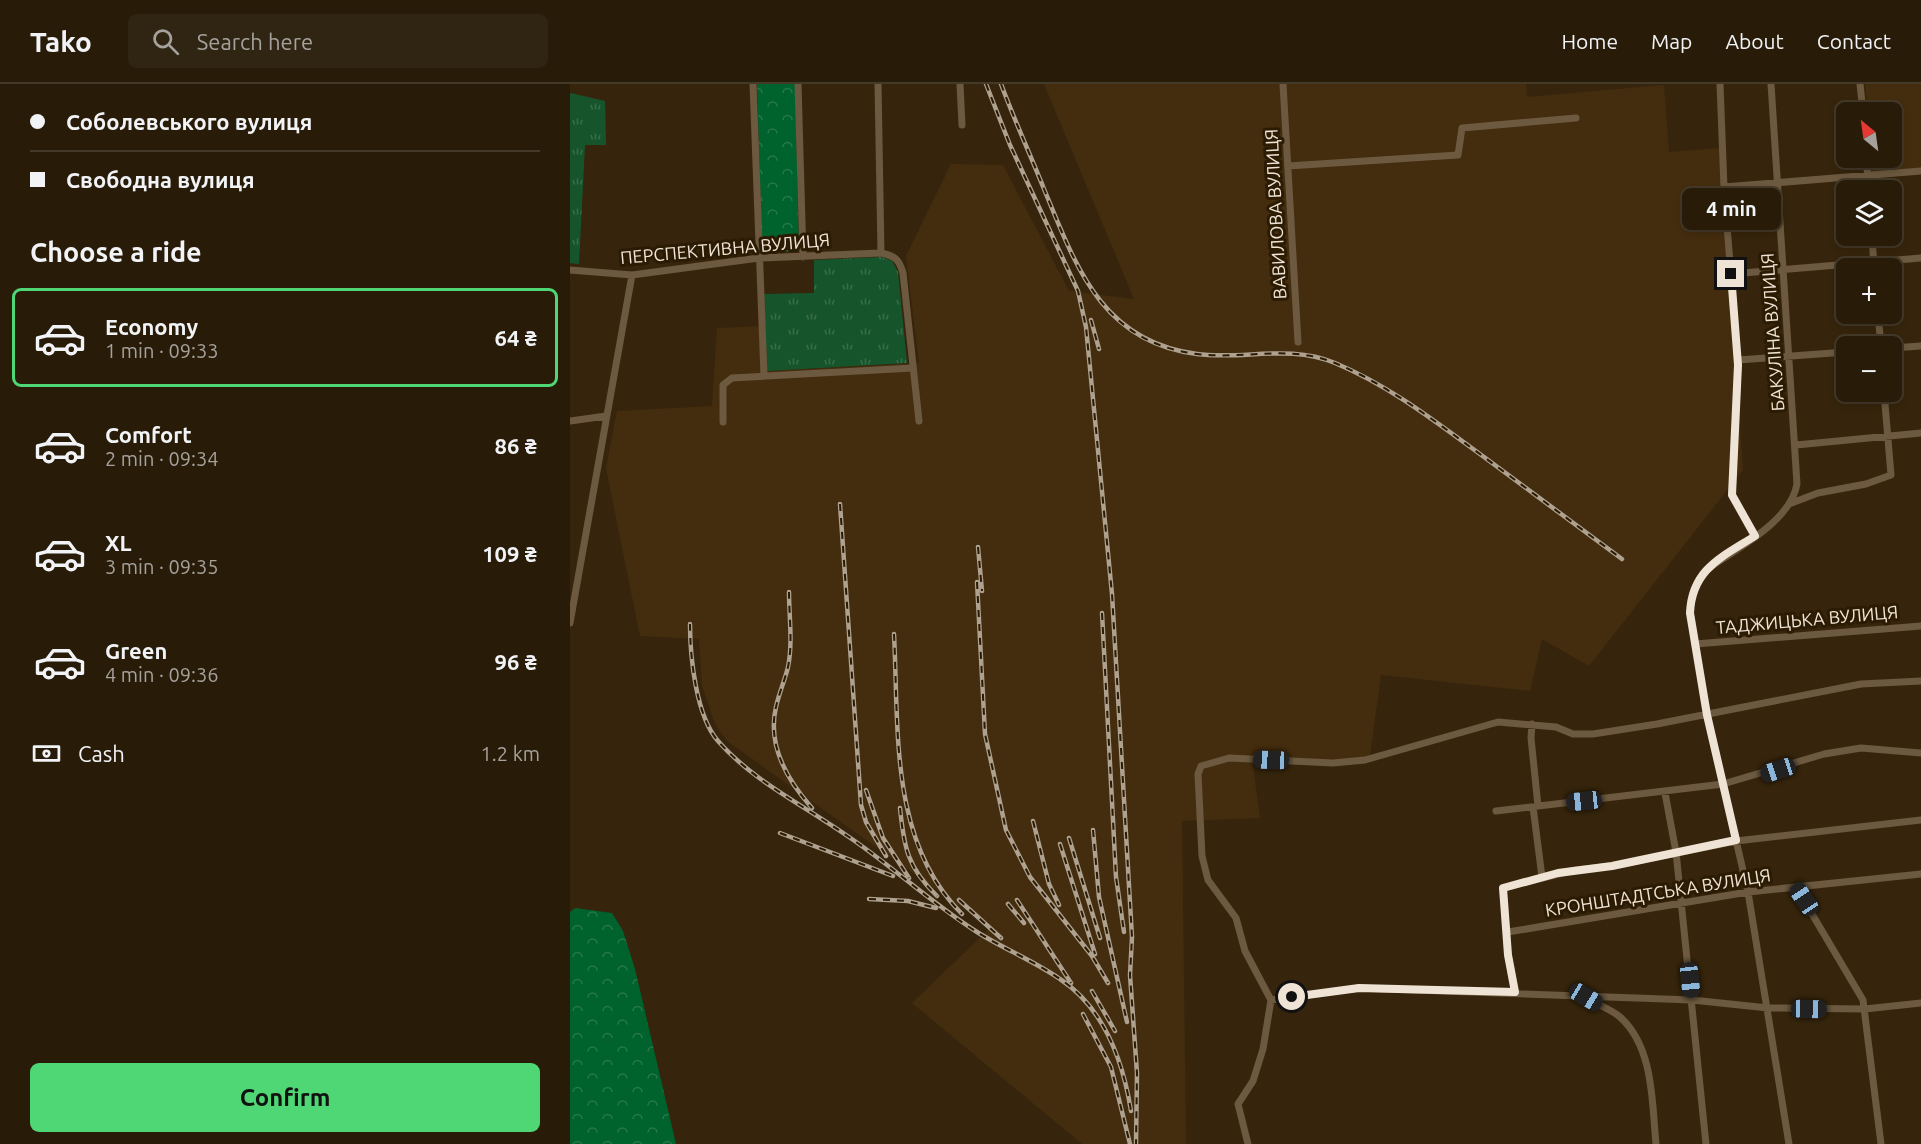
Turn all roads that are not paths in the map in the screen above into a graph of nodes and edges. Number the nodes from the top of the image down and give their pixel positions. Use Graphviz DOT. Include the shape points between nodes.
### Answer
graph roads {
  1 [pos="753,84"];
  2 [pos="798,84"];
  3 [pos="879,84"];
  4 [pos="960,84"];
  5 [pos="1283,84"];
  6 [pos="1720,84"];
  7 [pos="1771,84"];
  8 [pos="1860,84"];
  9 [pos="1862,102"];
  10 [pos="1576,118"];
  11 [pos="962,125"];
  12 [pos="1288,166"];
  13 [pos="1867,168"];
  14 [pos="1921,171"];
  15 [pos="1868,176"];
  16 [pos="1868,180"];
  17 [pos="1778,183"];
  18 [pos="1724,188"];
  19 [pos="881,253"];
  20 [pos="803,257"];
  21 [pos="759,258"];
  22 [pos="1921,258"];
  23 [pos="1902,261"];
  24 [pos="1836,268"];
  25 [pos="570,270"];
  26 [pos="1784,270"];
  27 [pos="1731,274"];
  28 [pos="632,275"];
  29 [pos="1298,342"];
  30 [pos="1921,346"];
  31 [pos="1902,347"];
  32 [pos="1836,353"];
  33 [pos="1790,357"];
  34 [pos="1738,360"];
  35 [pos="913,368"];
  36 [pos="764,376"];
  37 [pos="1885,402"];
  38 [pos="606,416"];
  39 [pos="570,421"];
  40 [pos="919,421"];
  41 [pos="723,422"];
  42 [pos="1921,433"];
  43 [pos="1887,436"];
  44 [pos="1796,445"];
  45 [pos="1789,504"];
  46 [pos="1755,536"];
  47 [pos="570,623"];
  48 [pos="1921,626"];
  49 [pos="1695,644"];
  50 [pos="1921,681"];
  51 [pos="1707,715"];
  52 [pos="1532,724"];
  53 [pos="1921,753"];
  54 [pos="1723,784"];
  55 [pos="1665,793"];
  56 [pos="1535,806"];
  57 [pos="1496,811"];
  58 [pos="1921,820"];
  59 [pos="1736,840"];
  60 [pos="1676,852"];
  61 [pos="1921,874"];
  62 [pos="1542,877"];
  63 [pos="1796,887"];
  64 [pos="1748,892"];
  65 [pos="1680,904"];
  66 [pos="1508,932"];
  67 [pos="1515,992"];
  68 [pos="1586,997"];
  69 [pos="1626,999"];
  70 [pos="1271,1000"];
  71 [pos="1692,1000"];
  72 [pos="1921,1003"];
  73 [pos="1768,1008"];
  74 [pos="1865,1009"];
  75 [pos="1620,1017"];
  76 [pos="1248,1144"];
  77 [pos="1656,1144"];
  78 [pos="1706,1144"];
  79 [pos="1789,1144"];
  80 [pos="1881,1144"];
  1 -- 21 [label="street"];
  2 -- 20 [label="street"];
  3 -- 19 [label="street"];
  4 -- 11 [label="street"];
  5 -- 12 [label="street, ВАВИЛОВА ВУЛИЦЯ"];
  6 -- 18 [label="street"];
  7 -- 17 [label="street, БАКУЛІНА ВУЛИЦЯ"];
  8 -- 9 [label="street"];
  10 -- 12 [label="street" via="1462,128 1458,154"];
  12 -- 29 [label="street, ВАВИЛОВА ВУЛИЦЯ"];
  13 -- 15 [label="street"];
  14 -- 15 [label="street"];
  15 -- 16 [label="street"];
  15 -- 17 [label="street"];
  17 -- 18 [label="street"];
  17 -- 26 [label="street, БАКУЛІНА ВУЛИЦЯ"];
  18 -- 27 [label="street"];
  19 -- 20 [label="street, ПЕРСПЕКТИВНА ВУЛИЦЯ"];
  19 -- 35 [label="street" via="897,258 903,273"];
  20 -- 21 [label="street, ПЕРСПЕКТИВНА ВУЛИЦЯ"];
  21 -- 28 [label="street, ПЕРСПЕКТИВНА ВУЛИЦЯ"];
  21 -- 36 [label="street"];
  22 -- 23 [label="street"];
  24 -- 26 [label="street"];
  25 -- 28 [label="street, ПЕРСПЕКТИВНА ВУЛИЦЯ"];
  26 -- 27 [label="street"];
  26 -- 33 [label="street, БАКУЛІНА ВУЛИЦЯ"];
  27 -- 34 [label="street"];
  28 -- 38 [label="street"];
  30 -- 31 [label="street"];
  32 -- 33 [label="street"];
  33 -- 34 [label="street"];
  33 -- 44 [label="street, БАКУЛІНА ВУЛИЦЯ"];
  34 -- 46 [label="street" via="1732,495"];
  35 -- 36 [label="street"];
  35 -- 40 [label="street"];
  36 -- 41 [label="street" via="725,382"];
  37 -- 43 [label="street"];
  38 -- 39 [label="street"];
  38 -- 47 [label="street"];
  42 -- 43 [label="street"];
  43 -- 44 [label="street"];
  43 -- 45 [label="street" via="1891,475"];
  44 -- 45 [label="street, БАКУЛІНА ВУЛИЦЯ" via="1797,484"];
  45 -- 46 [label="street" via="1783,514"];
  46 -- 49 [label="street" via="1705,571 1695,583 1690,613"];
  48 -- 49 [label="street, ТАДЖИЦЬКА ВУЛИЦЯ"];
  49 -- 51 [label="street"];
  50 -- 51 [label="street" via="1861,684"];
  51 -- 52 [label="street" via="1593,734 1573,734"];
  51 -- 54 [label="street"];
  52 -- 56 [label="street"];
  52 -- 70 [label="street" via="1498,722 1365,760 1333,763 1229,758 1201,765 1198,774 1202,856 1208,880 1236,918 1245,951"];
  53 -- 54 [label="street" via="1879,748 1845,750"];
  54 -- 55 [label="street"];
  54 -- 59 [label="street"];
  55 -- 56 [label="street"];
  55 -- 60 [label="street"];
  56 -- 57 [label="street"];
  56 -- 62 [label="street"];
  58 -- 59 [label="street"];
  59 -- 60 [label="street"];
  59 -- 64 [label="street"];
  60 -- 62 [label="street"];
  60 -- 65 [label="street"];
  61 -- 63 [label="street, КРОНШТАДТСЬКА ВУЛИЦЯ"];
  62 -- 66 [label="street" via="1503,888"];
  63 -- 64 [label="street, КРОНШТАДТСЬКА ВУЛИЦЯ"];
  63 -- 74 [label="street" via="1858,988"];
  64 -- 65 [label="street, КРОНШТАДТСЬКА ВУЛИЦЯ"];
  64 -- 73 [label="street"];
  65 -- 66 [label="street, КРОНШТАДТСЬКА ВУЛИЦЯ"];
  65 -- 71 [label="street"];
  66 -- 67 [label="street"];
  67 -- 68 [label="street"];
  67 -- 70 [label="street" via="1359,988"];
  68 -- 69 [label="street"];
  68 -- 75 [label="street"];
  69 -- 71 [label="street"];
  69 -- 75 [label="street" via="1619,1003"];
  70 -- 76 [label="street" via="1253,1081 1238,1104"];
  71 -- 73 [label="street"];
  71 -- 78 [label="street"];
  72 -- 74 [label="street"];
  73 -- 74 [label="street"];
  73 -- 79 [label="street"];
  74 -- 80 [label="street"];
  75 -- 77 [label="street" via="1631,1031 1646,1065"];
}
